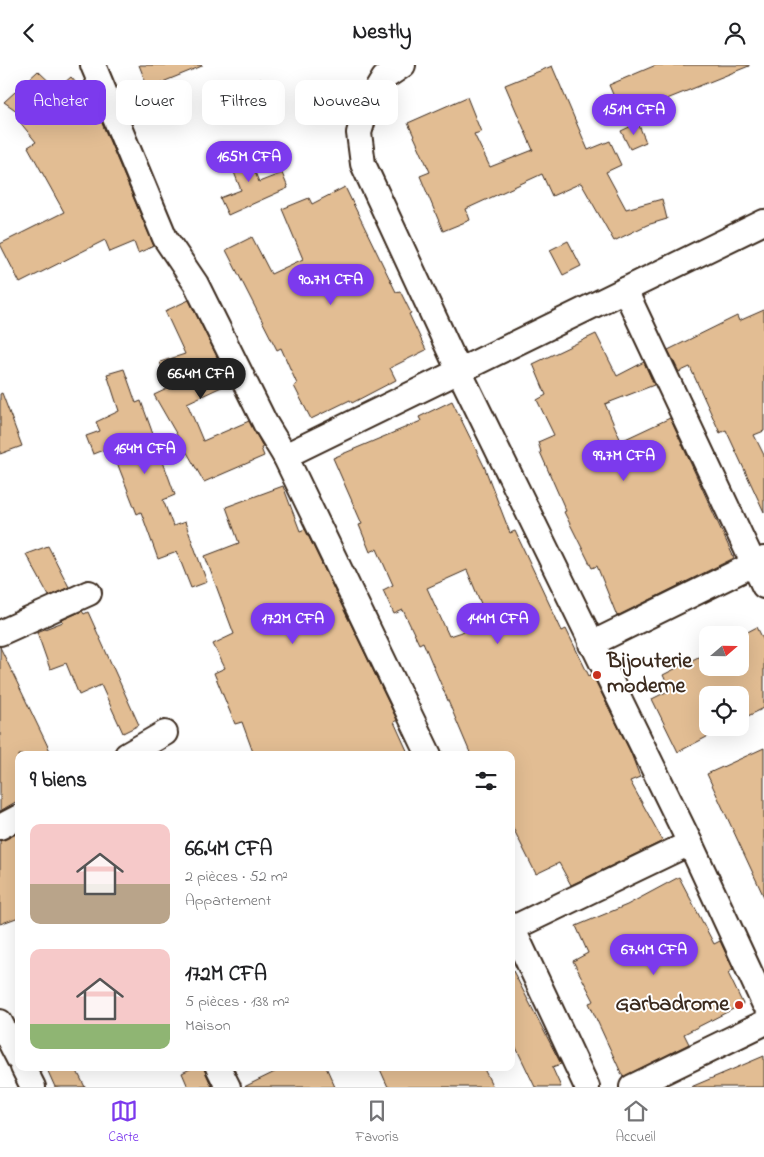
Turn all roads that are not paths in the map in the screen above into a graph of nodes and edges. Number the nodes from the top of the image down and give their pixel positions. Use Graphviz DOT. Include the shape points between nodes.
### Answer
graph roads {
  1 [pos="93,65"];
  2 [pos="403,65"];
  3 [pos="764,222"];
  4 [pos="625,290"];
  5 [pos="459,371"];
  6 [pos="285,456"];
  7 [pos="759,562"];
  8 [pos="764,586"];
  9 [pos="89,593"];
  10 [pos="3,624"];
  11 [pos="590,644"];
  12 [pos="165,733"];
  13 [pos="134,751"];
  14 [pos="427,751"];
  15 [pos="15,819"];
  16 [pos="0,827"];
  17 [pos="690,843"];
  18 [pos="515,927"];
  19 [pos="515,934"];
  20 [pos="764,1003"];
  21 [pos="15,1015"];
  22 [pos="0,1022"];
  23 [pos="764,1023"];
  24 [pos="15,1051"];
  25 [pos="25,1071"];
  26 [pos="33,1087"];
  27 [pos="587,1087"];
  28 [pos="632,1087"];
  1 -- 6 [label="street" via="165,238 196,284 265,423"];
  2 -- 5 [label="street" via="384,78 367,106 359,133 363,164"];
  3 -- 4 [label="street"];
  4 -- 5 [label="street"];
  4 -- 7 [label="street"];
  5 -- 6 [label="street"];
  5 -- 11 [label="street"];
  6 -- 14 [label="street"];
  7 -- 8 [label="street"];
  7 -- 11 [label="street"];
  9 -- 10 [label="street"];
  11 -- 17 [label="street"];
  12 -- 13 [label="street"];
  15 -- 16 [label="street"];
  17 -- 18 [label="street"];
  17 -- 20 [label="street"];
  19 -- 27 [label="street"];
  21 -- 22 [label="street"];
  22 -- 24 [label="street"];
  23 -- 28 [label="street"];
  25 -- 26 [label="street"];
}
